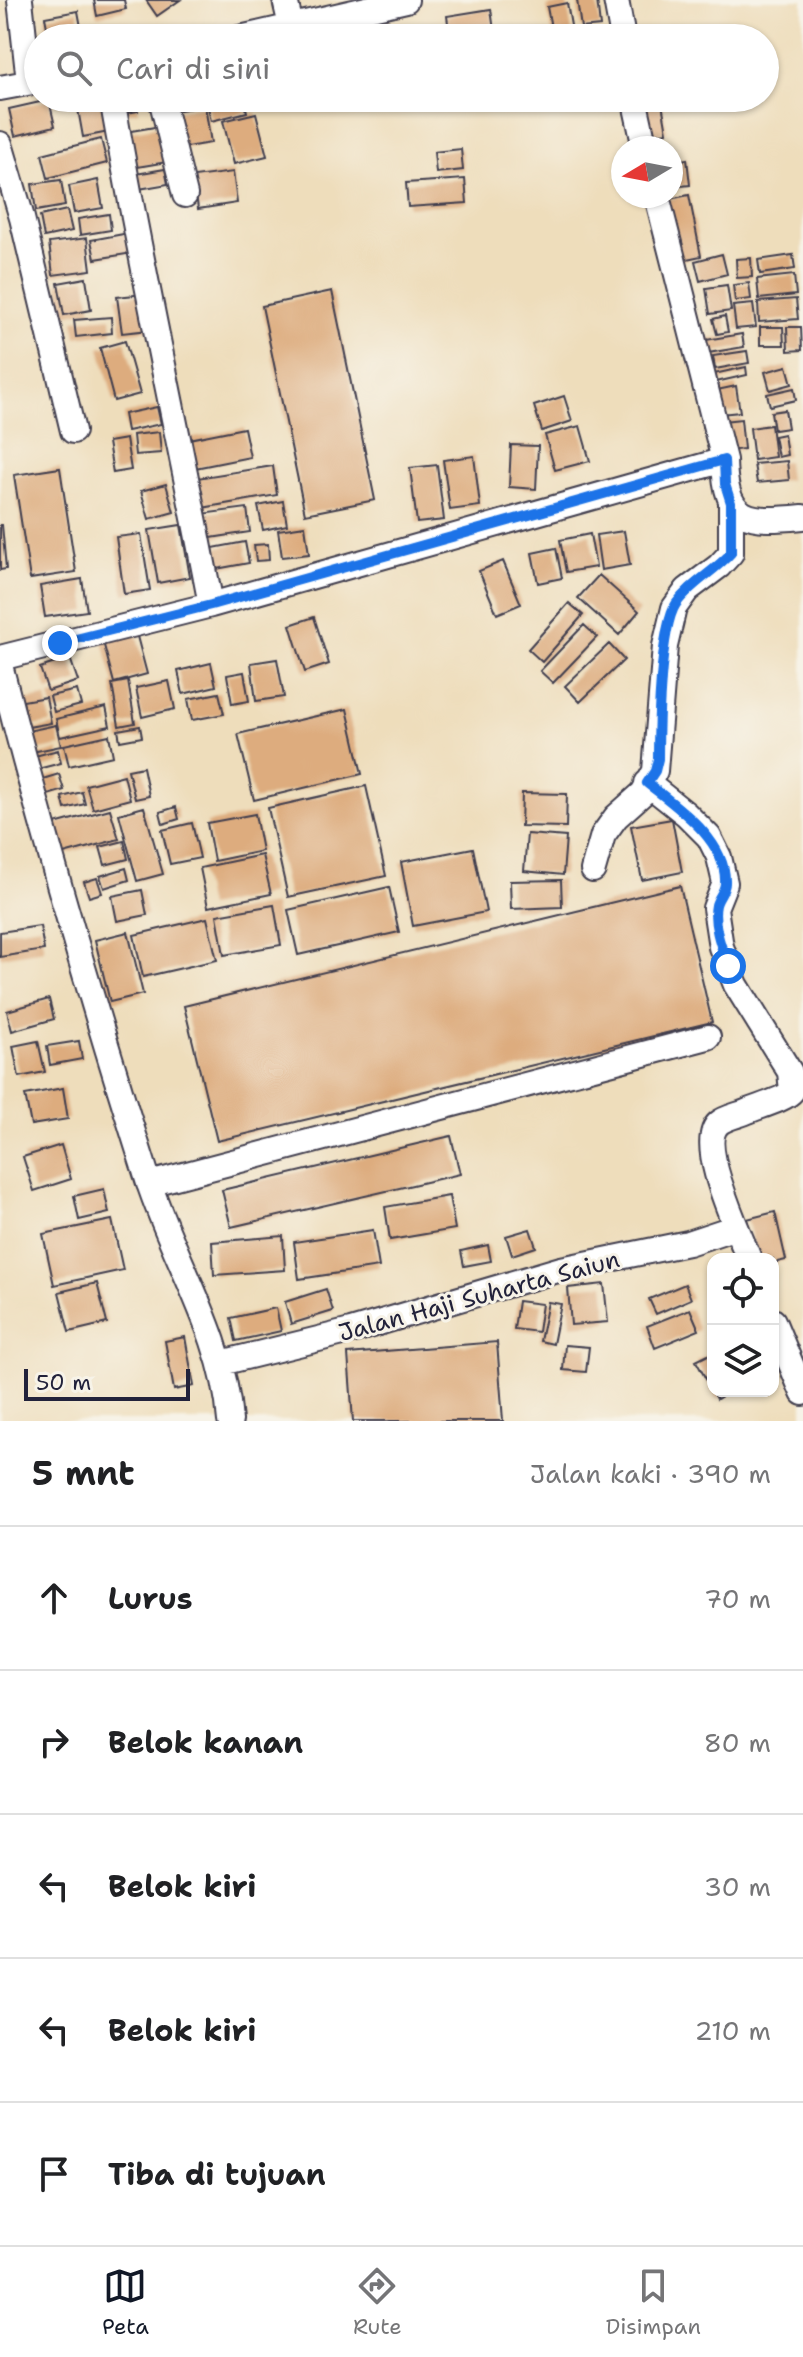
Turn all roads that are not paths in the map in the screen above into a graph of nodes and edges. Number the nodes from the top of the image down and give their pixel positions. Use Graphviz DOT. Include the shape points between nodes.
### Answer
graph roads {
  1 [pos="20,0"];
  2 [pos="285,0"];
  3 [pos="406,0"];
  4 [pos="616,0"];
  5 [pos="24,24"];
  6 [pos="291,24"];
  7 [pos="300,24"];
  8 [pos="620,24"];
  9 [pos="24,84"];
  10 [pos="0,88"];
  11 [pos="114,112"];
  12 [pos="164,112"];
  13 [pos="637,112"];
  14 [pos="642,136"];
  15 [pos="0,144"];
  16 [pos="185,195"];
  17 [pos="660,208"];
  18 [pos="73,431"];
  19 [pos="724,460"];
  20 [pos="731,503"];
  21 [pos="803,517"];
  22 [pos="211,605"];
  23 [pos="0,658"];
  24 [pos="0,665"];
  25 [pos="647,783"];
  26 [pos="593,870"];
  27 [pos="708,1037"];
  28 [pos="149,1184"];
  29 [pos="736,1227"];
  30 [pos="747,1253"];
  31 [pos="775,1325"];
  32 [pos="221,1363"];
  33 [pos="803,1392"];
  34 [pos="230,1421"];
  1 -- 5 [label="street"];
  2 -- 6 [label="street"];
  3 -- 7 [label="street"];
  4 -- 8 [label="street"];
  9 -- 10 [label="street"];
  11 -- 22 [label="street"];
  12 -- 16 [label="street"];
  13 -- 14 [label="street"];
  15 -- 18 [label="street"];
  17 -- 19 [label="street"];
  19 -- 20 [label="street"];
  19 -- 22 [label="street"];
  20 -- 21 [label="street" via="748,518"];
  20 -- 25 [label="street" via="731,553 674,608 665,646 658,759"];
  22 -- 23 [label="street"];
  24 -- 28 [label="street" via="58,883"];
  25 -- 26 [label="street" via="603,835"];
  25 -- 29 [label="street" via="709,837 719,857 725,883 715,908 721,947 736,985 790,1072 788,1096 719,1123 712,1136 724,1199"];
  27 -- 28 [label="street"];
  28 -- 32 [label="street"];
  29 -- 30 [label="street"];
  29 -- 32 [label="street, Jalan Haji Suharta Saiun" via="688,1243 561,1269"];
  31 -- 33 [label="street"];
  32 -- 34 [label="street"];
}
